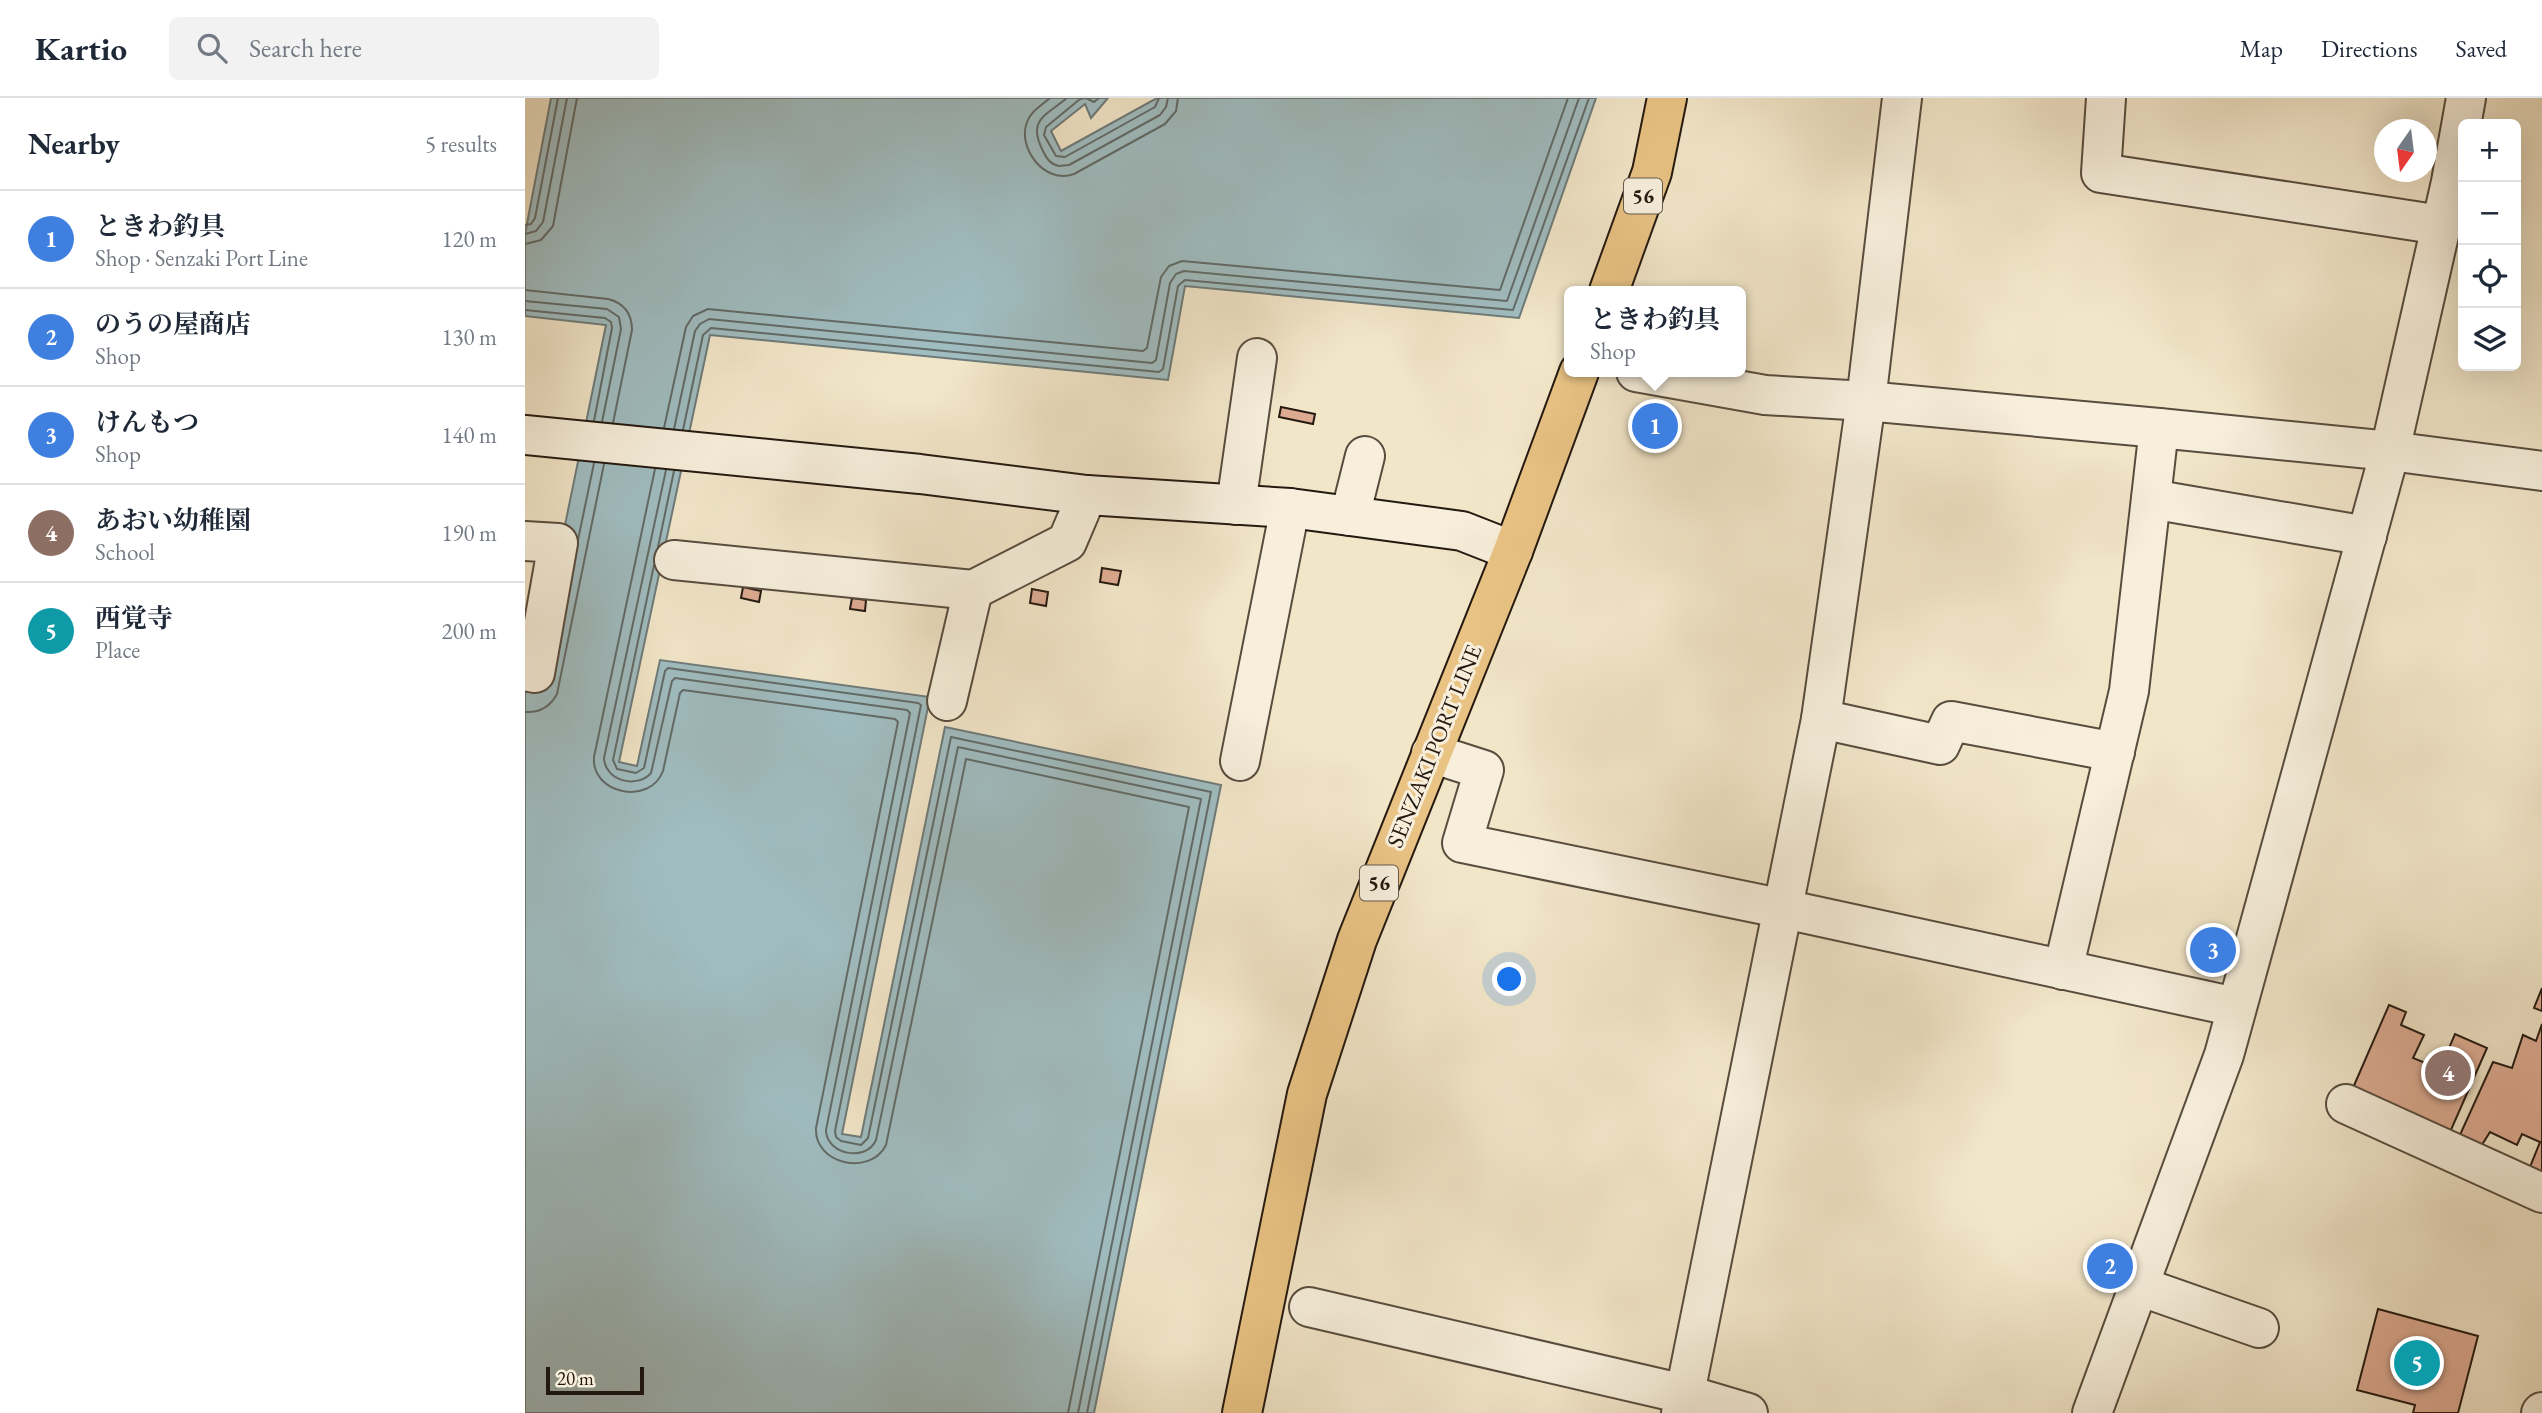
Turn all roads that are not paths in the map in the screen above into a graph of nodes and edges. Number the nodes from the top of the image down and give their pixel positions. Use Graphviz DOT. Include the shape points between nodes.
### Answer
graph roads {
  1 [pos="1667,98"];
  2 [pos="1902,98"];
  3 [pos="2106,98"];
  4 [pos="2466,98"];
  5 [pos="2441,225"];
  6 [pos="1611,286"];
  7 [pos="1257,358"];
  8 [pos="1577,377"];
  9 [pos="1664,377"];
  10 [pos="1866,401"];
  11 [pos="2159,428"];
  12 [pos="525,435"];
  13 [pos="2390,451"];
  14 [pos="1365,456"];
  15 [pos="2542,471"];
  16 [pos="1087,495"];
  17 [pos="2151,499"];
  18 [pos="1236,505"];
  19 [pos="1290,508"];
  20 [pos="1350,516"];
  21 [pos="2367,536"];
  22 [pos="525,541"];
  23 [pos="1513,551"];
  24 [pos="674,560"];
  25 [pos="972,590"];
  26 [pos="525,671"];
  27 [pos="947,701"];
  28 [pos="1821,719"];
  29 [pos="2115,751"];
  30 [pos="1431,753"];
  31 [pos="1240,761"];
  32 [pos="1784,909"];
  33 [pos="2063,970"];
  34 [pos="2236,1007"];
  35 [pos="2346,1104"];
  36 [pos="2542,1193"];
  37 [pos="2139,1286"];
  38 [pos="1309,1307"];
  39 [pos="2259,1328"];
  40 [pos="1682,1403"];
  41 [pos="1242,1413"];
  42 [pos="1748,1413"];
  43 [pos="2092,1413"];
  1 -- 6 [label="main road, 56" via="1652,172"];
  2 -- 10 [label="street"];
  3 -- 5 [label="street" via="2101,173"];
  4 -- 5 [label="street"];
  5 -- 13 [label="street"];
  7 -- 18 [label="street"];
  8 -- 23 [label="main road, SENZAKI PORT LINE / 56"];
  9 -- 10 [label="street" via="1765,395"];
  10 -- 11 [label="street"];
  10 -- 28 [label="street"];
  11 -- 13 [label="street"];
  11 -- 17 [label="street"];
  12 -- 16 [label="street"];
  13 -- 15 [label="street"];
  13 -- 21 [label="street"];
  14 -- 20 [label="street"];
  16 -- 18 [label="street"];
  16 -- 25 [label="street" via="1067,542"];
  17 -- 21 [label="street"];
  17 -- 29 [label="street" via="2129,691"];
  18 -- 19 [label="street"];
  19 -- 20 [label="street"];
  19 -- 31 [label="street"];
  20 -- 23 [label="street" via="1462,531"];
  21 -- 34 [label="street"];
  22 -- 26 [label="street" via="558,543 535,673"];
  23 -- 30 [label="main road, SENZAKI PORT LINE / 56"];
  24 -- 25 [label="street"];
  25 -- 27 [label="street"];
  28 -- 29 [label="street" via="1940,745 1951,721"];
  28 -- 32 [label="street"];
  29 -- 33 [label="street"];
  30 -- 32 [label="street" via="1484,770 1462,843"];
  30 -- 41 [label="main road, SENZAKI PORT LINE / 56" via="1356,940 1307,1094"];
  32 -- 33 [label="street"];
  32 -- 40 [label="street"];
  33 -- 34 [label="street"];
  34 -- 37 [label="street" via="2224,1055"];
  35 -- 36 [label="street"];
  37 -- 39 [label="street"];
  37 -- 43 [label="street"];
  38 -- 40 [label="street"];
  40 -- 42 [label="street"];
}
